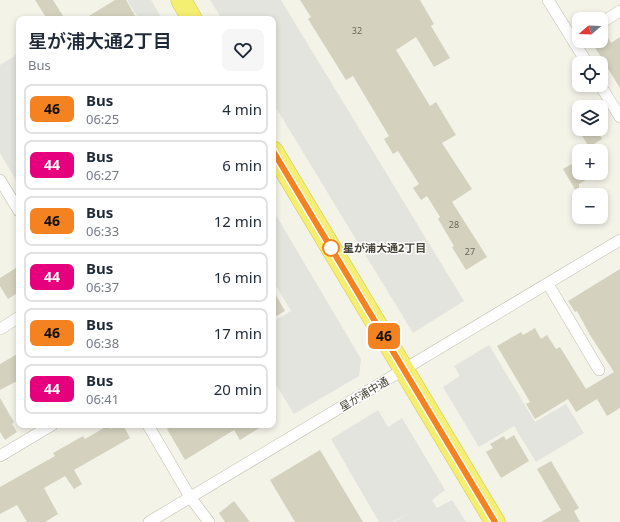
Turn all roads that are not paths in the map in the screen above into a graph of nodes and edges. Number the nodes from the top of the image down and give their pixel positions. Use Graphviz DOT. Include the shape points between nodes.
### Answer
graph roads {
  1 [pos="181,0"];
  2 [pos="548,0"];
  3 [pos="620,11"];
  4 [pos="190,16"];
  5 [pos="608,19"];
  6 [pos="572,33"];
  7 [pos="604,92"];
  8 [pos="620,117"];
  9 [pos="276,156"];
  10 [pos="0,180"];
  11 [pos="16,207"];
  12 [pos="620,240"];
  13 [pos="548,284"];
  14 [pos="16,319"];
  15 [pos="0,329"];
  16 [pos="405,370"];
  17 [pos="599,370"];
  18 [pos="47,428"];
  19 [pos="150,428"];
  20 [pos="0,456"];
  21 [pos="190,497"];
  22 [pos="149,522"];
  23 [pos="209,522"];
  24 [pos="495,522"];
  1 -- 4 [label="highway"];
  2 -- 6 [label="street"];
  3 -- 5 [label="street"];
  7 -- 8 [label="street"];
  9 -- 16 [label="highway"];
  10 -- 11 [label="street"];
  12 -- 13 [label="street, 星が浦中通"];
  13 -- 16 [label="street, 星が浦中通"];
  13 -- 17 [label="street"];
  14 -- 15 [label="street"];
  16 -- 21 [label="street, 星が浦中通"];
  16 -- 24 [label="highway"];
  18 -- 20 [label="street"];
  19 -- 21 [label="street"];
  21 -- 22 [label="street, 星が浦中通"];
  21 -- 23 [label="street"];
}
